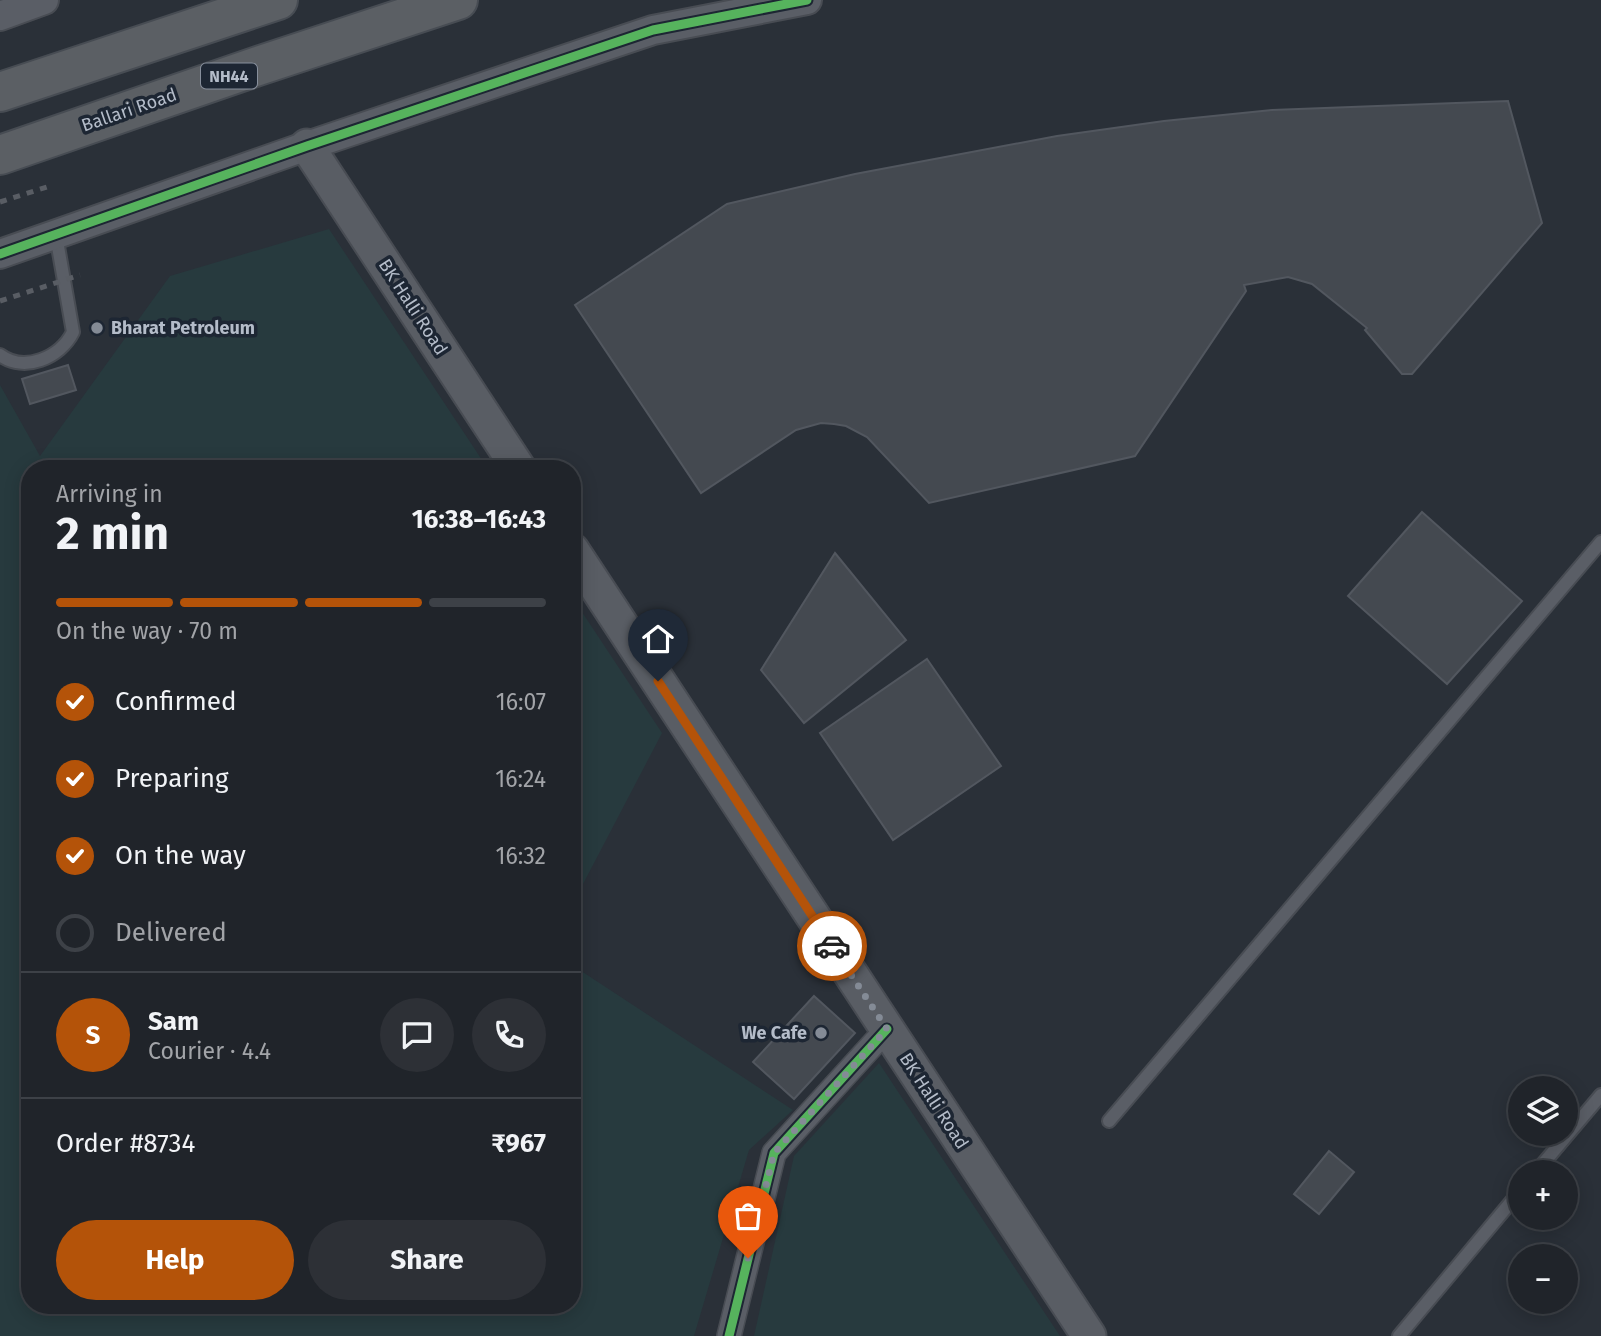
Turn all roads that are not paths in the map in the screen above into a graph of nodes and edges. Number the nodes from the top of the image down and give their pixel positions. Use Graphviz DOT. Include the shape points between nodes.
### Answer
graph roads {
  1 [pos="44,0"];
  2 [pos="278,0"];
  3 [pos="458,0"];
  4 [pos="807,0"];
  5 [pos="0,16"];
  6 [pos="0,93"];
  7 [pos="307,146"];
  8 [pos="0,155"];
  9 [pos="56,234"];
  10 [pos="0,254"];
  11 [pos="0,355"];
  12 [pos="513,460"];
  13 [pos="1601,542"];
  14 [pos="581,564"];
  15 [pos="887,1029"];
  16 [pos="1601,1095"];
  17 [pos="1109,1121"];
  18 [pos="1546,1160"];
  19 [pos="1508,1206"];
  20 [pos="729,1336"];
  21 [pos="1089,1336"];
  22 [pos="1399,1336"];
  1 -- 5 [label="street"];
  2 -- 6 [label="highway"];
  3 -- 8 [label="highway, Ballari Road / NH44"];
  4 -- 7 [label="street" via="653,30"];
  7 -- 9 [label="street"];
  7 -- 12 [label="main road, BK Halli Road"];
  9 -- 10 [label="street"];
  9 -- 11 [label="lane" via="73,332 38,361 22,365"];
  13 -- 17 [label="lane"];
  14 -- 15 [label="main road, BK Halli Road"];
  15 -- 20 [label="street" via="774,1153"];
  15 -- 21 [label="main road, BK Halli Road"];
  16 -- 18 [label="lane"];
  19 -- 22 [label="lane"];
}
